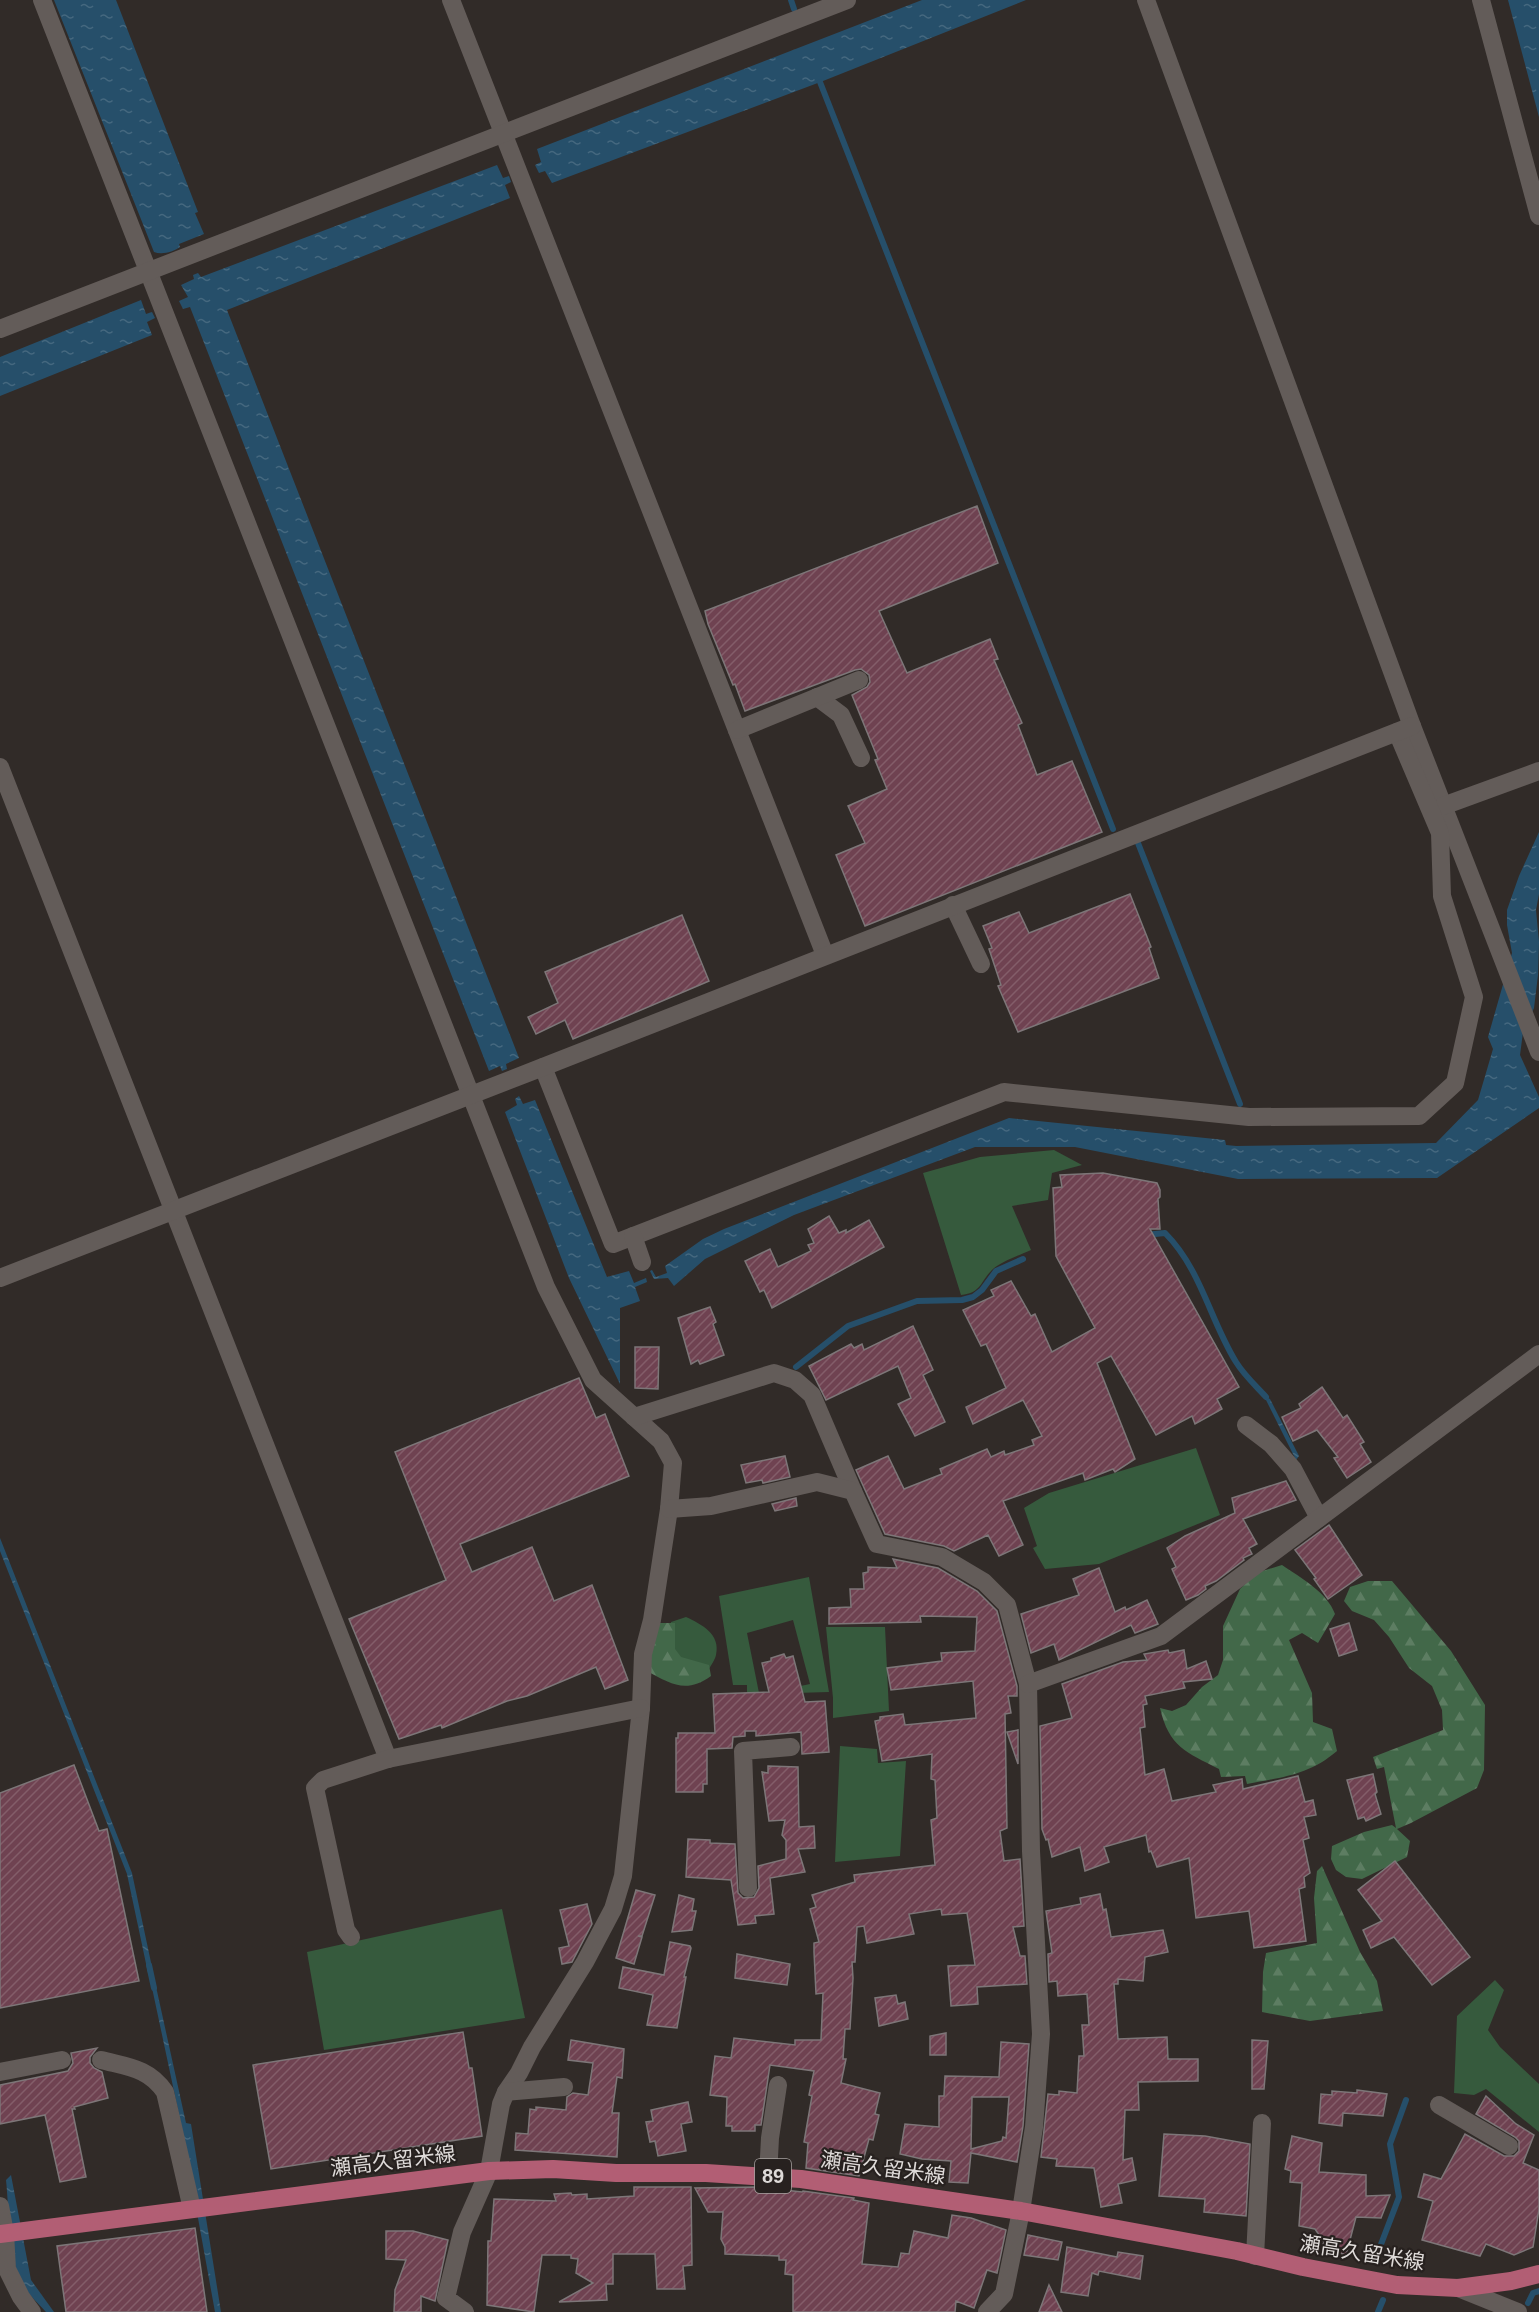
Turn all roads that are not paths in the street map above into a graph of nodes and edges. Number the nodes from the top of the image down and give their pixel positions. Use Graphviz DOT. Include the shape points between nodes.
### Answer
graph roads {
  1 [pos="42,0"];
  2 [pos="452,0"];
  3 [pos="847,0"];
  4 [pos="1146,0"];
  5 [pos="1481,0"];
  6 [pos="507,141"];
  7 [pos="1539,216"];
  8 [pos="149,270"];
  9 [pos="0,329"];
  10 [pos="859,680"];
  11 [pos="817,697"];
  12 [pos="1404,729"];
  13 [pos="737,730"];
  14 [pos="861,758"];
  15 [pos="0,767"];
  16 [pos="1539,771"];
  17 [pos="1443,806"];
  18 [pos="952,905"];
  19 [pos="825,955"];
  20 [pos="981,964"];
  21 [pos="1539,1052"];
  22 [pos="543,1067"];
  23 [pos="471,1095"];
  24 [pos="175,1211"];
  25 [pos="633,1236"];
  26 [pos="642,1262"];
  27 [pos="0,1278"];
  28 [pos="1539,1354"];
  29 [pos="634,1417"];
  30 [pos="1246,1425"];
  31 [pos="853,1491"];
  32 [pos="669,1509"];
  33 [pos="1319,1518"];
  34 [pos="1028,1684"];
  35 [pos="641,1708"];
  36 [pos="791,1747"];
  37 [pos="388,1759"];
  38 [pos="748,1888"];
  39 [pos="351,1937"];
  40 [pos="62,2060"];
  41 [pos="101,2060"];
  42 [pos="0,2072"];
  43 [pos="778,2085"];
  44 [pos="564,2087"];
  45 [pos="506,2092"];
  46 [pos="1439,2106"];
  47 [pos="1262,2122"];
  48 [pos="1509,2146"];
  49 [pos="489,2171"];
  50 [pos="768,2176"];
  51 [pos="0,2206"];
  52 [pos="192,2209"];
  53 [pos="1022,2211"];
  54 [pos="2,2233"];
  55 [pos="1255,2256"];
  56 [pos="1539,2274"];
  57 [pos="1458,2288"];
  58 [pos="32,2312"];
  59 [pos="465,2312"];
  60 [pos="987,2312"];
  61 [pos="1518,2312"];
  1 -- 8 [label="street"];
  2 -- 6 [label="street"];
  3 -- 6 [label="street"];
  4 -- 12 [label="street"];
  5 -- 7 [label="street"];
  6 -- 8 [label="street"];
  6 -- 13 [label="street"];
  8 -- 9 [label="street"];
  8 -- 23 [label="street"];
  10 -- 11 [label="street"];
  11 -- 13 [label="street"];
  11 -- 14 [label="street" via="841,715"];
  12 -- 17 [label="street"];
  12 -- 18 [label="street"];
  12 -- 25 [label="street" via="1440,833 1442,896 1474,997 1455,1083 1419,1116 1250,1116 1004,1092"];
  13 -- 19 [label="street"];
  15 -- 24 [label="street"];
  16 -- 17 [label="street"];
  17 -- 21 [label="street"];
  18 -- 19 [label="street"];
  18 -- 20 [label="street"];
  19 -- 22 [label="street"];
  22 -- 23 [label="street"];
  22 -- 25 [label="street" via="613,1244"];
  23 -- 24 [label="street"];
  23 -- 29 [label="street" via="546,1287 577,1349 593,1380"];
  24 -- 27 [label="street"];
  24 -- 37 [label="street"];
  25 -- 26 [label="street"];
  28 -- 33 [label="street"];
  29 -- 31 [label="street" via="774,1372 795,1380 812,1395"];
  29 -- 32 [label="street" via="661,1441 672,1463"];
  30 -- 33 [label="street" via="1271,1444 1293,1469"];
  31 -- 32 [label="street" via="817,1482 711,1506"];
  31 -- 34 [label="street" via="877,1544 942,1557 984,1582 1007,1605"];
  32 -- 35 [label="street" via="643,1654"];
  33 -- 34 [label="street" via="1161,1636"];
  34 -- 53 [label="street" via="1031,1851 1041,2034"];
  35 -- 37 [label="street"];
  35 -- 45 [label="street" via="623,1876 613,1909"];
  36 -- 38 [label="street" via="743,1750"];
  37 -- 39 [label="street" via="322,1780 315,1788 346,1930"];
  40 -- 42 [label="street"];
  41 -- 52 [label="street" via="143,2070 158,2080 165,2092"];
  43 -- 50 [label="street"];
  44 -- 45 [label="street"];
  45 -- 49 [label="street"];
  46 -- 48 [label="street"];
  47 -- 55 [label="street"];
  49 -- 50 [label="main road, 瀬高久留米線 / 89" via="553,2169"];
  49 -- 52 [label="main road, 瀬高久留米線 / 89"];
  49 -- 59 [label="street" via="462,2232 446,2298"];
  50 -- 53 [label="main road, 瀬高久留米線 / 89"];
  51 -- 54 [label="street"];
  52 -- 54 [label="main road, 瀬高久留米線 / 89"];
  53 -- 55 [label="main road, 瀬高久留米線 / 89"];
  53 -- 60 [label="street" via="1004,2294"];
  54 -- 58 [label="street" via="7,2269"];
  55 -- 57 [label="main road, 瀬高久留米線 / 89" via="1397,2285"];
  56 -- 57 [label="main road, 瀬高久留米線 / 89"];
  57 -- 61 [label="street"];
}
